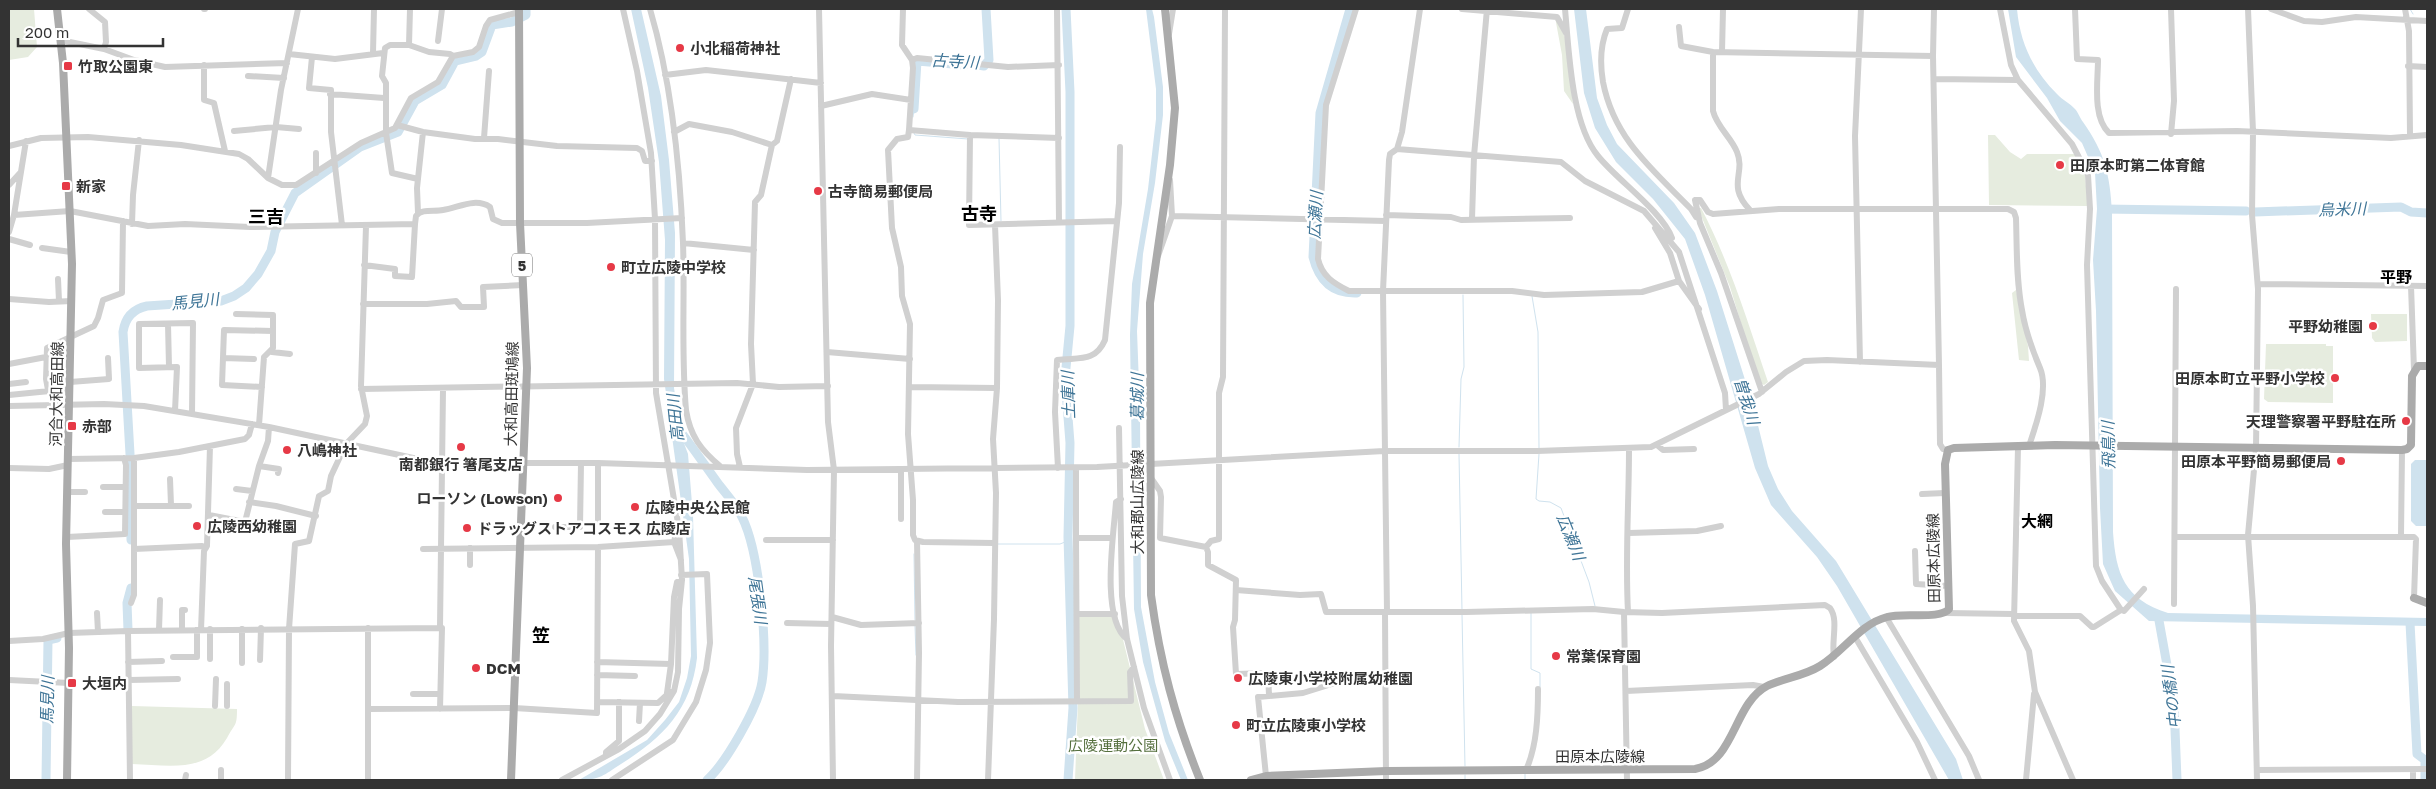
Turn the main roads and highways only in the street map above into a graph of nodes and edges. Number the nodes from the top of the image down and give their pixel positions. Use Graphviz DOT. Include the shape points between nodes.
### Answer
graph roads {
  1 [pos="57,9"];
  2 [pos="1165,9"];
  3 [pos="519,14"];
  4 [pos="2427,366"];
  5 [pos="2414,598"];
  6 [pos="2427,603"];
  7 [pos="67,780"];
  8 [pos="510,780"];
  9 [pos="1200,780"];
  10 [pos="1251,780"];
  1 -- 7 [label="main road, 河合大和高田線" via="67,139 72,301 67,537"];
  2 -- 9 [label="main road, 大和郡山広陵線" via="1175,101 1149,328 1151,596 1155,629 1174,711"];
  3 -- 8 [label="main road, 大和高田斑鳩線 / 5" via="520,223 526,387"];
  4 -- 10 [label="main road, 田原本広陵線" via="2418,366 2412,376 2412,445 2402,450 2092,445 1948,450 1945,493 1949,609 1946,613 1897,614 1884,618 1858,634 1819,668 1764,688 1750,702 1708,767 1695,770 1386,771 1266,776"];
  5 -- 6 [label="main road"];
}
